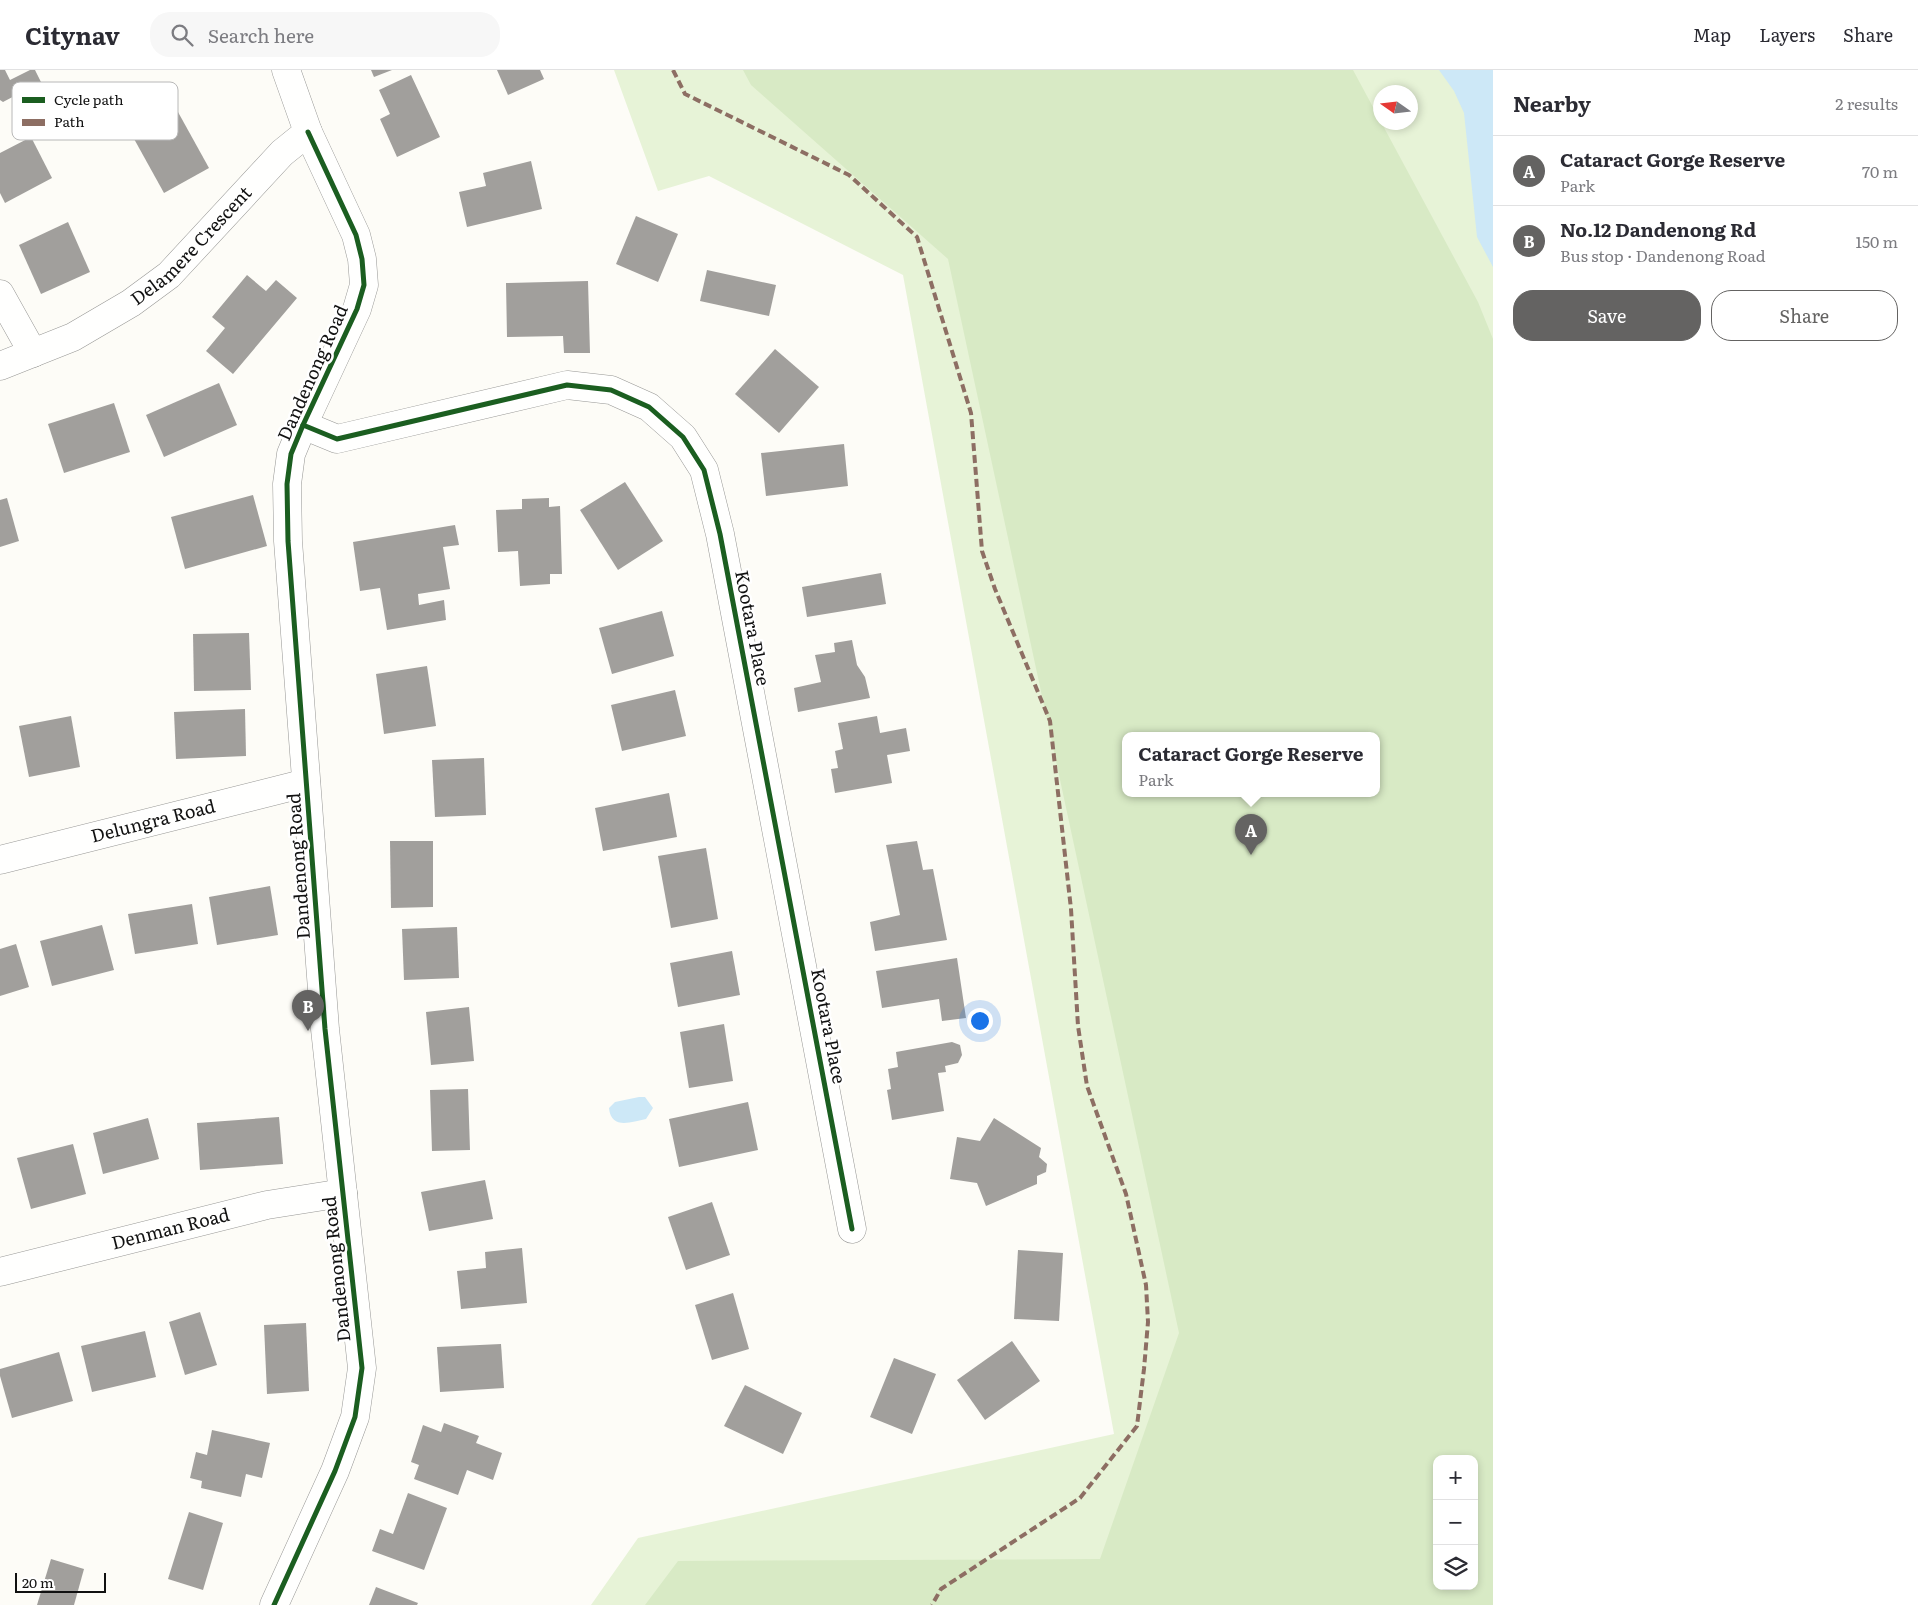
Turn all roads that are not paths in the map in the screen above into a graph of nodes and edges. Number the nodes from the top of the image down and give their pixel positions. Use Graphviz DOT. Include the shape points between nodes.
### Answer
graph roads {
  1 [pos="286,70"];
  2 [pos="308,132"];
  3 [pos="0,294"];
  4 [pos="33,354"];
  5 [pos="0,366"];
  6 [pos="303,425"];
  7 [pos="306,783"];
  8 [pos="0,860"];
  9 [pos="342,1193"];
  10 [pos="852,1229"];
  11 [pos="0,1272"];
  12 [pos="274,1605"];
  1 -- 2 [label="street"];
  2 -- 4 [label="street, Delamere Crescent" via="282,153 169,275 131,303 81,332"];
  2 -- 6 [label="street, Dandenong Road" via="356,235 364,285 357,309"];
  3 -- 4 [label="street"];
  4 -- 5 [label="street, Delamere Crescent"];
  6 -- 7 [label="street, Dandenong Road" via="291,454 287,484 288,541"];
  6 -- 10 [label="street, Kootara Place" via="337,439 567,385 611,390 650,408 683,437 704,470 720,534"];
  7 -- 8 [label="street, Delungra Road"];
  7 -- 9 [label="street, Dandenong Road" via="325,1029"];
  9 -- 11 [label="street, Denman Road" via="267,1205"];
  9 -- 12 [label="street, Dandenong Road" via="362,1368 355,1417 335,1471"];
}
